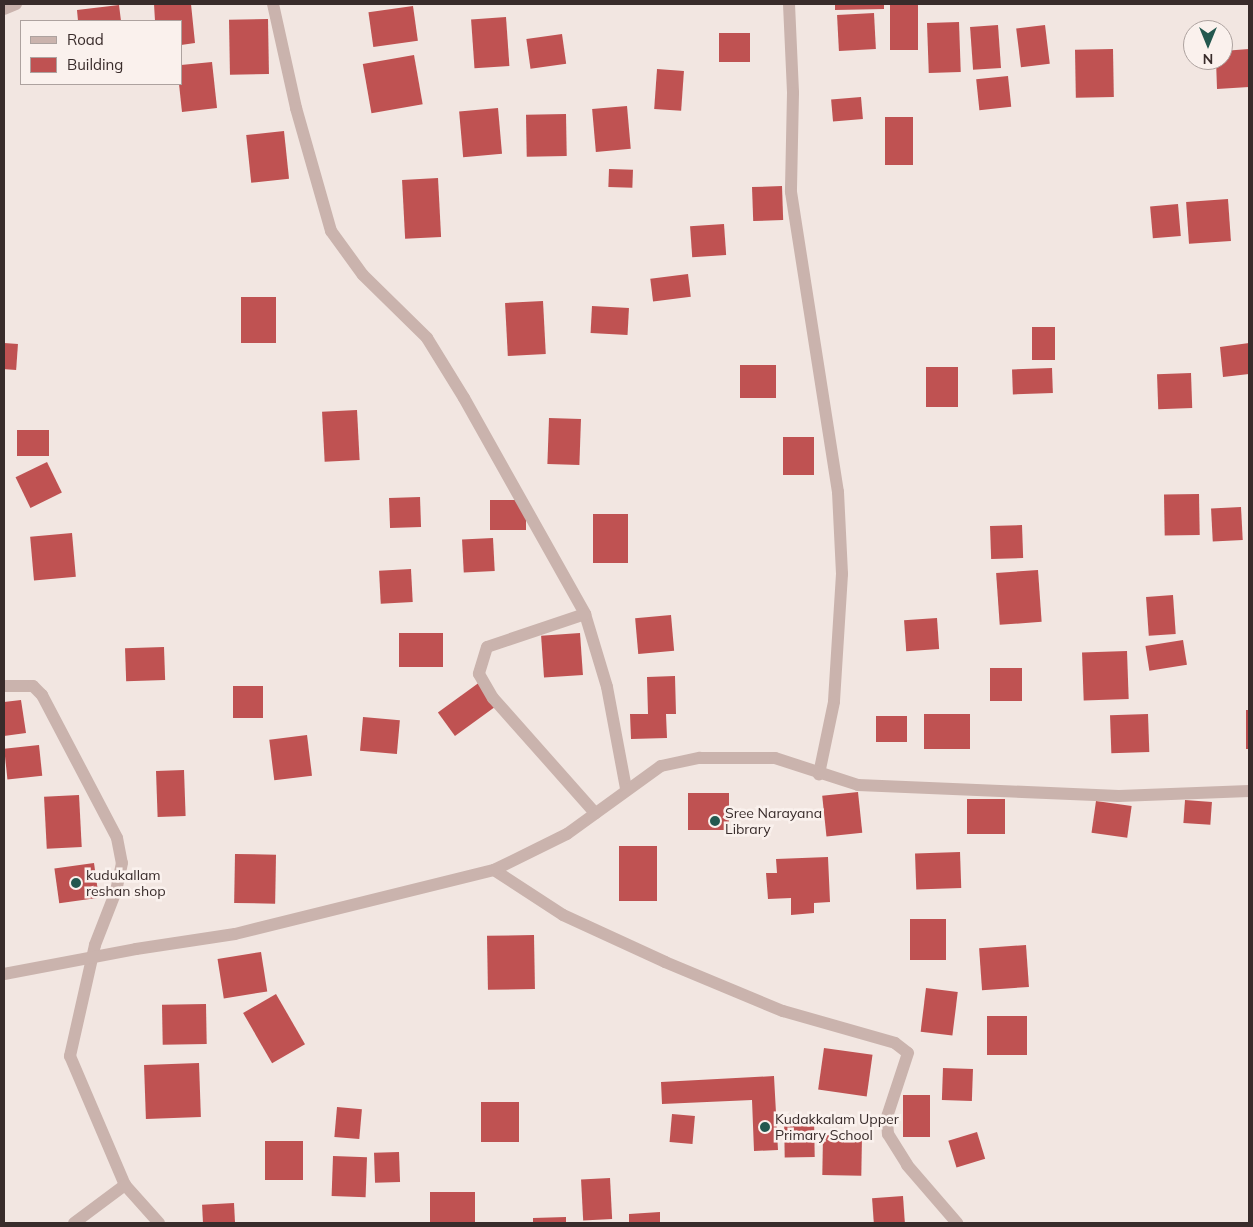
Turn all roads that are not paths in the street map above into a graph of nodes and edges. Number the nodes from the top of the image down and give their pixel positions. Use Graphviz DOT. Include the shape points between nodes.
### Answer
graph roads {
  1 [pos="16,4"];
  2 [pos="273,4"];
  3 [pos="789,4"];
  4 [pos="4,9"];
  5 [pos="585,614"];
  6 [pos="4,686"];
  7 [pos="819,774"];
  8 [pos="626,789"];
  9 [pos="1249,791"];
  10 [pos="595,813"];
  11 [pos="494,870"];
  12 [pos="93,959"];
  13 [pos="4,974"];
  14 [pos="125,1185"];
  15 [pos="74,1223"];
  16 [pos="159,1223"];
  17 [pos="956,1223"];
  1 -- 4 [label="street"];
  2 -- 5 [label="street" via="311,164 332,231 363,276 427,338"];
  3 -- 7 [label="street" via="791,192 838,492 842,574 834,702"];
  5 -- 8 [label="street" via="607,687"];
  5 -- 10 [label="street" via="487,647 479,674 493,698"];
  6 -- 12 [label="street" via="33,686 42,695 117,838 122,863"];
  7 -- 8 [label="street" via="775,758 700,758 661,766"];
  7 -- 9 [label="street" via="858,785 1109,795"];
  8 -- 10 [label="street"];
  10 -- 11 [label="street" via="567,834"];
  11 -- 12 [label="street" via="235,934 136,948"];
  11 -- 17 [label="street" via="563,914 665,962 783,1011 895,1043 908,1053 887,1117 888,1134 907,1165"];
  12 -- 13 [label="street"];
  12 -- 14 [label="street" via="70,1056"];
  14 -- 15 [label="street"];
  14 -- 16 [label="street"];
}
